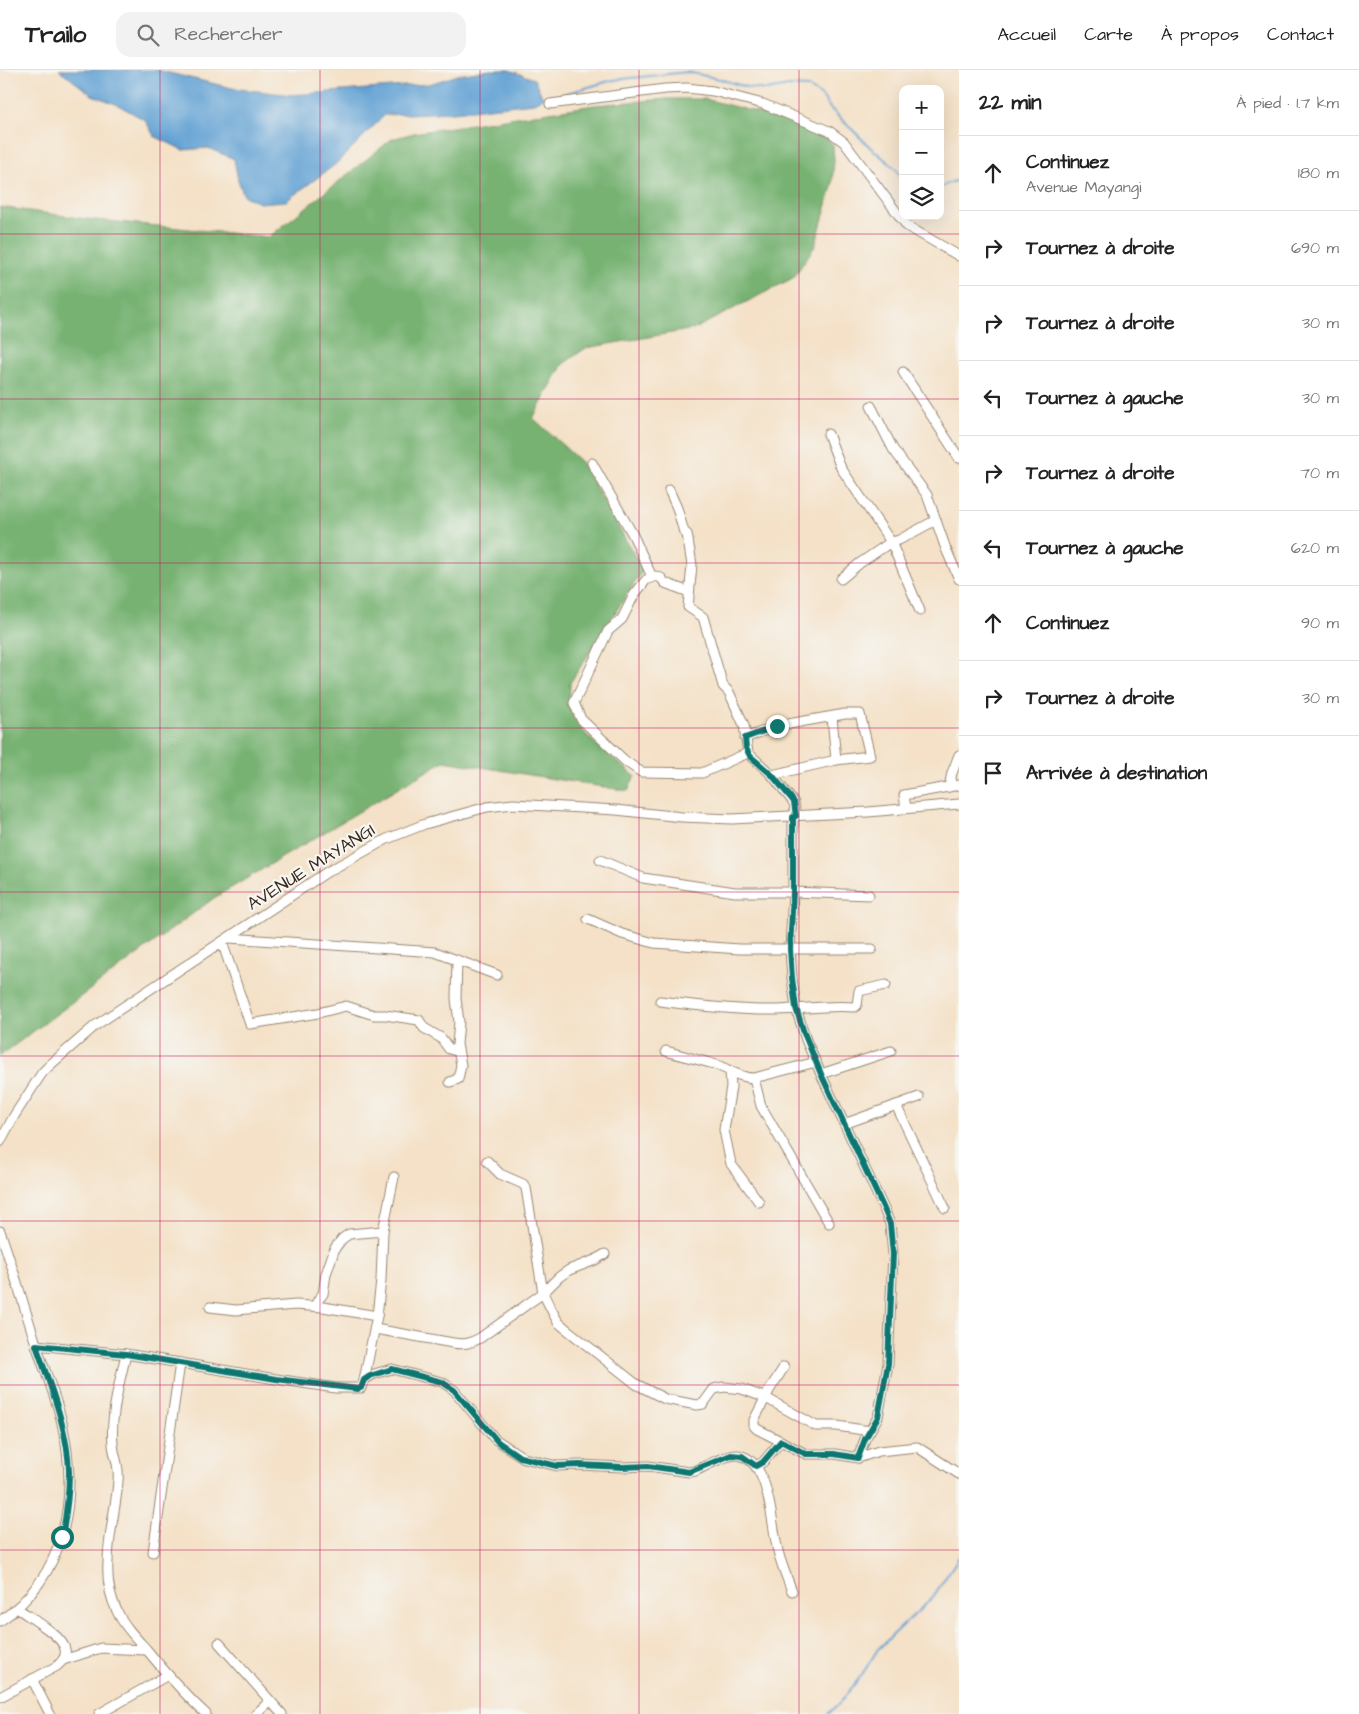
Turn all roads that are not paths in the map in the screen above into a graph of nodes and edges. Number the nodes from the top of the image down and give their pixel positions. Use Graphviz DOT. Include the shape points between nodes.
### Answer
graph roads {
  1 [pos="550,104"];
  2 [pos="959,256"];
  3 [pos="903,372"];
  4 [pos="871,406"];
  5 [pos="828,434"];
  6 [pos="959,458"];
  7 [pos="592,464"];
  8 [pos="669,490"];
  9 [pos="936,520"];
  10 [pos="891,542"];
  11 [pos="652,577"];
  12 [pos="841,579"];
  13 [pos="959,580"];
  14 [pos="689,592"];
  15 [pos="920,611"];
  16 [pos="832,717"];
  17 [pos="745,738"];
  18 [pos="748,753"];
  19 [pos="959,755"];
  20 [pos="836,760"];
  21 [pos="772,775"];
  22 [pos="959,785"];
  23 [pos="949,787"];
  24 [pos="959,804"];
  25 [pos="906,808"];
  26 [pos="794,817"];
  27 [pos="600,860"];
  28 [pos="793,892"];
  29 [pos="869,895"];
  30 [pos="588,919"];
  31 [pos="226,940"];
  32 [pos="790,949"];
  33 [pos="872,949"];
  34 [pos="457,960"];
  35 [pos="497,975"];
  36 [pos="886,985"];
  37 [pos="660,1001"];
  38 [pos="796,1008"];
  39 [pos="457,1051"];
  40 [pos="666,1051"];
  41 [pos="891,1051"];
  42 [pos="816,1062"];
  43 [pos="730,1071"];
  44 [pos="821,1074"];
  45 [pos="754,1078"];
  46 [pos="450,1082"];
  47 [pos="920,1097"];
  48 [pos="896,1105"];
  49 [pos="844,1124"];
  50 [pos="0,1142"];
  51 [pos="487,1160"];
  52 [pos="394,1177"];
  53 [pos="759,1202"];
  54 [pos="945,1208"];
  55 [pos="829,1223"];
  56 [pos="0,1231"];
  57 [pos="383,1232"];
  58 [pos="605,1254"];
  59 [pos="543,1293"];
  60 [pos="315,1306"];
  61 [pos="210,1307"];
  62 [pos="377,1316"];
  63 [pos="375,1329"];
  64 [pos="36,1345"];
  65 [pos="126,1354"];
  66 [pos="180,1362"];
  67 [pos="784,1367"];
  68 [pos="364,1380"];
  69 [pos="766,1398"];
  70 [pos="870,1431"];
  71 [pos="781,1441"];
  72 [pos="858,1458"];
  73 [pos="756,1466"];
  74 [pos="959,1474"];
  75 [pos="153,1552"];
  76 [pos="792,1591"];
  77 [pos="17,1608"];
  78 [pos="0,1621"];
  79 [pos="219,1643"];
  80 [pos="146,1650"];
  81 [pos="64,1660"];
  82 [pos="168,1675"];
  83 [pos="32,1679"];
  84 [pos="0,1697"];
  85 [pos="270,1701"];
  86 [pos="50,1714"];
  87 [pos="99,1714"];
  88 [pos="206,1714"];
  89 [pos="256,1714"];
  90 [pos="282,1714"];
  1 -- 2 [label="street" via="687,88 763,104 837,136 907,226"];
  3 -- 6 [label="street"];
  4 -- 9 [label="street" via="893,449 927,495"];
  5 -- 10 [label="street" via="841,468"];
  7 -- 11 [label="street" via="633,535"];
  8 -- 14 [label="street" via="687,534 692,565"];
  9 -- 10 [label="street"];
  9 -- 13 [label="street"];
  10 -- 12 [label="street"];
  10 -- 15 [label="street"];
  11 -- 14 [label="street"];
  11 -- 18 [label="street" via="646,580 622,619 608,632 574,703 581,719 641,772 702,774"];
  14 -- 17 [label="street" via="688,607 703,616 723,686 733,699 745,728"];
  16 -- 17 [label="street" via="777,726"];
  16 -- 20 [label="street"];
  16 -- 20 [label="street" via="860,714 870,756"];
  17 -- 18 [label="street"];
  18 -- 21 [label="street"];
  19 -- 23 [label="street"];
  20 -- 21 [label="street"];
  21 -- 26 [label="street" via="794,802"];
  22 -- 23 [label="street"];
  23 -- 25 [label="street" via="904,796"];
  24 -- 25 [label="street, AVENUE MAYANGI"];
  25 -- 26 [label="street, AVENUE MAYANGI"];
  26 -- 28 [label="street"];
  26 -- 31 [label="street, AVENUE MAYANGI" via="700,819 513,804 487,807 424,824 387,839 327,872"];
  27 -- 28 [label="street" via="637,876 691,886 735,892"];
  28 -- 29 [label="street"];
  28 -- 32 [label="street"];
  30 -- 32 [label="street" via="650,943"];
  31 -- 34 [label="street" via="435,952"];
  31 -- 39 [label="street" via="250,1024 348,1006 374,1015 419,1020 450,1050"];
  31 -- 50 [label="street, AVENUE MAYANGI" via="96,1024 50,1064 29,1092"];
  32 -- 33 [label="street"];
  32 -- 38 [label="street"];
  34 -- 35 [label="street"];
  34 -- 39 [label="street"];
  36 -- 38 [label="street" via="859,991 856,1007"];
  37 -- 38 [label="street" via="704,1007"];
  38 -- 42 [label="street"];
  39 -- 46 [label="street" via="461,1065 459,1078"];
  40 -- 43 [label="street"];
  41 -- 44 [label="street"];
  42 -- 44 [label="street"];
  42 -- 45 [label="street"];
  43 -- 45 [label="street"];
  43 -- 53 [label="street" via="731,1087 724,1130 731,1164"];
  44 -- 49 [label="street"];
  45 -- 55 [label="street" via="761,1106"];
  47 -- 48 [label="street"];
  48 -- 49 [label="street"];
  48 -- 54 [label="street"];
  49 -- 70 [label="street" via="890,1224 893,1254 888,1364 878,1417"];
  51 -- 59 [label="street" via="500,1174 526,1188"];
  52 -- 57 [label="street"];
  56 -- 64 [label="street"];
  57 -- 60 [label="street" via="349,1234 342,1239 335,1248 323,1294"];
  57 -- 62 [label="street"];
  58 -- 59 [label="street" via="569,1270"];
  59 -- 63 [label="street" via="480,1338 463,1344"];
  59 -- 69 [label="street" via="558,1322 618,1371 655,1395 697,1405 703,1404 714,1390 731,1387"];
  60 -- 61 [label="street" via="236,1310"];
  60 -- 62 [label="street"];
  62 -- 63 [label="street"];
  63 -- 68 [label="street"];
  64 -- 65 [label="street"];
  64 -- 77 [label="street" via="62,1423 69,1470 68,1502 54,1560 40,1584"];
  65 -- 66 [label="street"];
  65 -- 80 [label="street" via="114,1423 113,1444 119,1466 108,1565 112,1601 126,1627"];
  66 -- 68 [label="street" via="336,1388 358,1389"];
  66 -- 75 [label="street"];
  67 -- 69 [label="street"];
  68 -- 73 [label="street" via="392,1369 442,1382 454,1390 498,1442 520,1457 557,1466 648,1466 689,1472 731,1455 742,1456"];
  69 -- 70 [label="street" via="816,1426"];
  69 -- 71 [label="street" via="753,1424"];
  70 -- 72 [label="street"];
  71 -- 72 [label="street" via="806,1454"];
  71 -- 73 [label="street"];
  72 -- 74 [label="street" via="879,1451 916,1447"];
  73 -- 76 [label="street" via="768,1496 778,1551"];
  77 -- 78 [label="street"];
  77 -- 81 [label="street" via="61,1642 65,1649"];
  79 -- 85 [label="street"];
  80 -- 81 [label="street" via="101,1648"];
  80 -- 82 [label="street"];
  81 -- 83 [label="street"];
  82 -- 87 [label="street"];
  82 -- 88 [label="street"];
  83 -- 84 [label="street"];
  83 -- 86 [label="street"];
  85 -- 89 [label="street"];
  85 -- 90 [label="street"];
}
